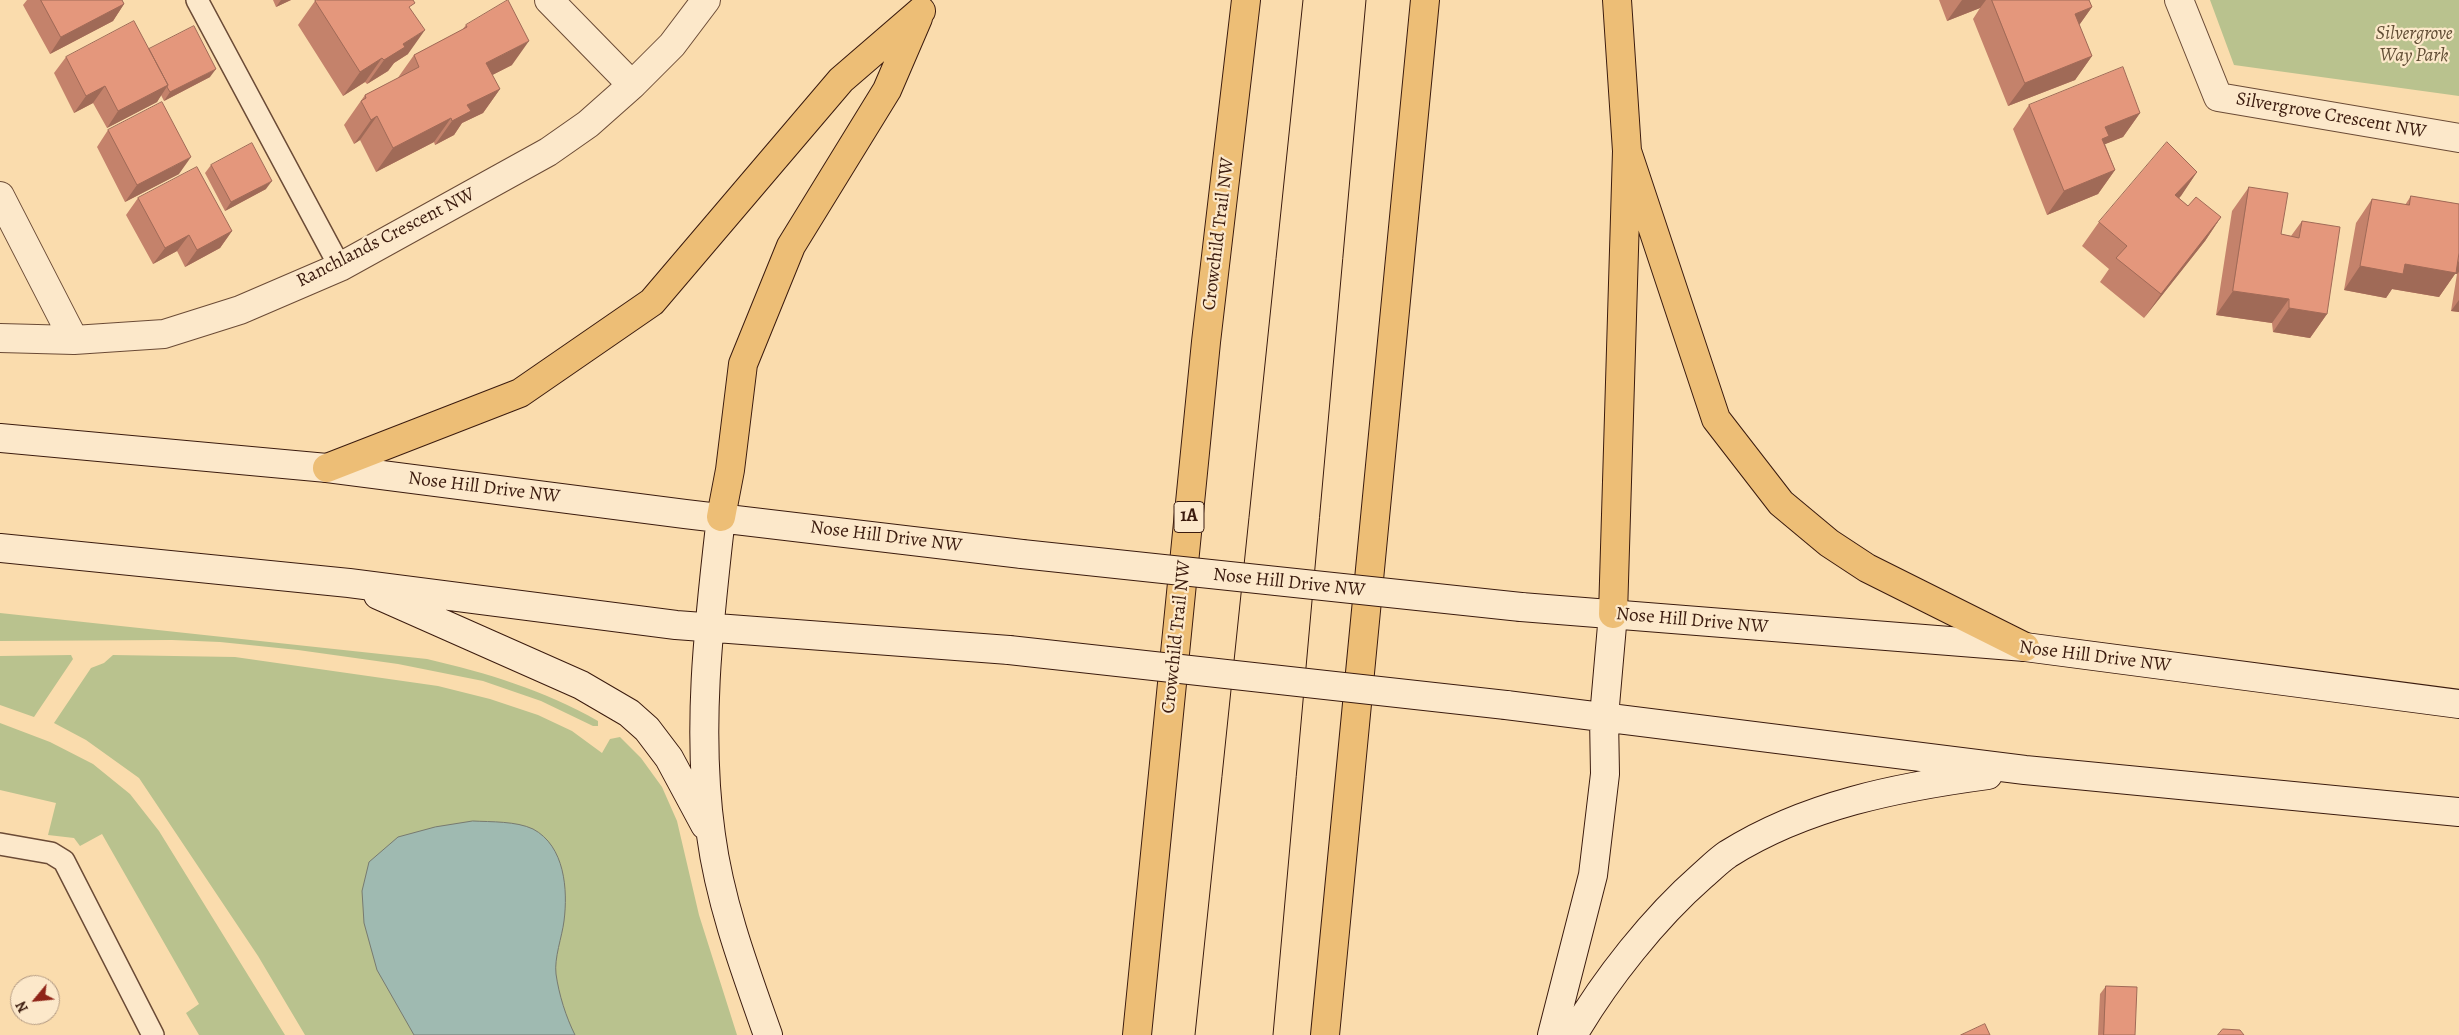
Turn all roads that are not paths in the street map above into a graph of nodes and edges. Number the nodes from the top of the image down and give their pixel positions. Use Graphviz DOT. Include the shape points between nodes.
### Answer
graph roads {
  1 [pos="197,0"];
  2 [pos="549,0"];
  3 [pos="706,0"];
  4 [pos="1246,0"];
  5 [pos="1425,0"];
  6 [pos="1617,0"];
  7 [pos="2179,0"];
  8 [pos="924,6"];
  9 [pos="632,85"];
  10 [pos="2459,138"];
  11 [pos="1627,151"];
  12 [pos="0,196"];
  13 [pos="340,267"];
  14 [pos="0,338"];
  15 [pos="74,340"];
  16 [pos="0,438"];
  17 [pos="328,468"];
  18 [pos="721,517"];
  19 [pos="0,548"];
  20 [pos="349,583"];
  21 [pos="1613,614"];
  22 [pos="708,628"];
  23 [pos="2025,647"];
  24 [pos="2459,704"];
  25 [pos="1604,717"];
  26 [pos="2025,770"];
  27 [pos="2459,812"];
  28 [pos="711,835"];
  29 [pos="0,844"];
  30 [pos="153,1035"];
  31 [pos="768,1035"];
  32 [pos="1138,1035"];
  33 [pos="1325,1035"];
  34 [pos="1552,1035"];
  35 [pos="1573,1035"];
  1 -- 13 [label="lane"];
  2 -- 9 [label="main road"];
  3 -- 9 [label="main road, Ranchlands Crescent NW" via="672,44"];
  4 -- 32 [label="highway, Crowchild Trail NW / 1A" via="1206,342"];
  5 -- 33 [label="highway"];
  6 -- 11 [label="highway"];
  7 -- 10 [label="main road, Silvergrove Crescent NW" via="2218,97"];
  8 -- 17 [label="highway" via="841,80 652,302 520,393"];
  8 -- 18 [label="highway" via="887,90 791,246 742,364 730,470"];
  9 -- 13 [label="main road, Ranchlands Crescent NW" via="588,124 548,152"];
  11 -- 21 [label="highway"];
  11 -- 23 [label="highway" via="1716,419 1781,503 1829,543 1868,568"];
  12 -- 15 [label="main road"];
  13 -- 15 [label="main road, Ranchlands Crescent NW" via="240,310 164,334"];
  14 -- 15 [label="main road, Ranchlands Crescent NW"];
  16 -- 17 [label="main road, Nose Hill Drive NW"];
  17 -- 18 [label="main road, Nose Hill Drive NW"];
  18 -- 21 [label="main road, Nose Hill Drive NW, bridge" via="1022,554"];
  18 -- 22 [label="main road"];
  19 -- 20 [label="main road"];
  20 -- 22 [label="main road"];
  20 -- 28 [label="main road" via="581,685 629,713 647,729 670,758"];
  21 -- 23 [label="main road, Nose Hill Drive NW"];
  21 -- 25 [label="main road"];
  22 -- 25 [label="main road, bridge" via="1009,650"];
  22 -- 28 [label="main road" via="704,753"];
  23 -- 24 [label="main road, Nose Hill Drive NW"];
  25 -- 26 [label="main road"];
  25 -- 34 [label="main road" via="1604,774 1593,875"];
  26 -- 27 [label="main road"];
  26 -- 35 [label="main road" via="1914,785 1840,805 1786,823 1727,855 1671,905 1587,1012"];
  28 -- 31 [label="main road" via="727,911"];
  29 -- 30 [label="lane" via="51,853 64,861"];
}
